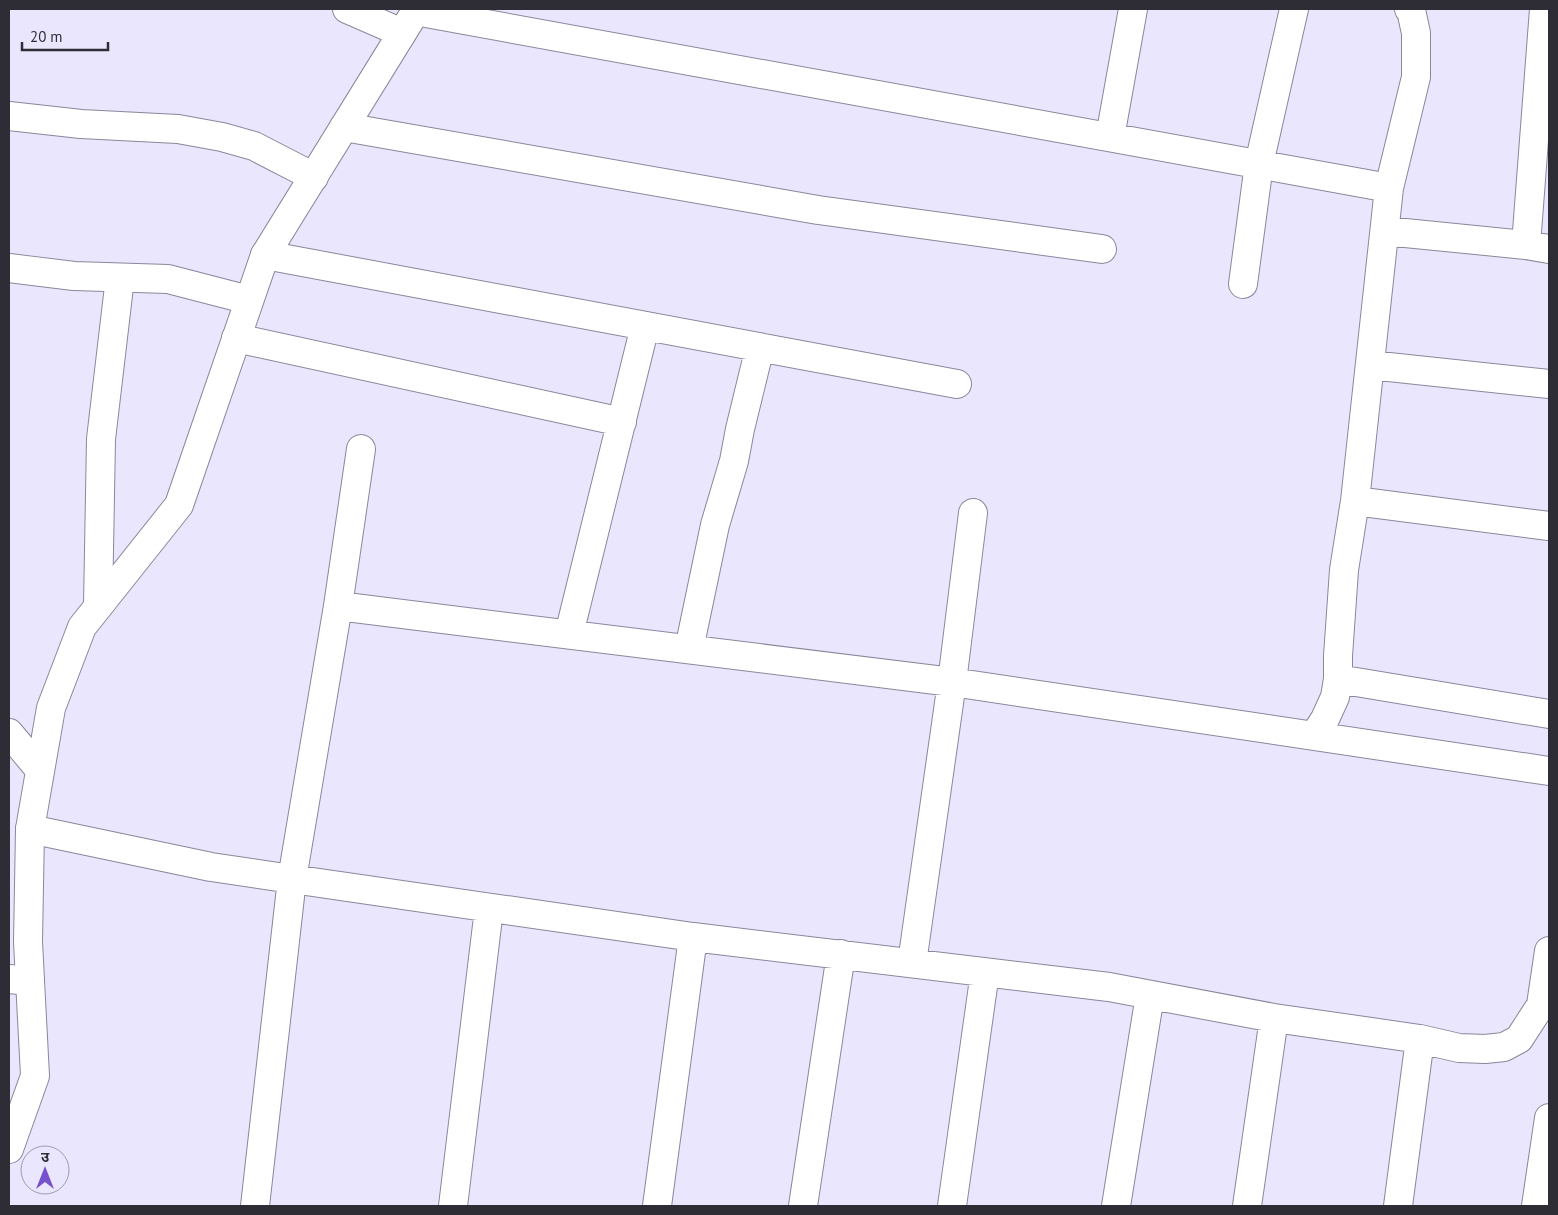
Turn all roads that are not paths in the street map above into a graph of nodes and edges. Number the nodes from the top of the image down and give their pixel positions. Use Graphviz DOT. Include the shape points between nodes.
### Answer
graph roads {
  1 [pos="348,9"];
  2 [pos="1133,9"];
  3 [pos="1294,9"];
  4 [pos="1409,9"];
  5 [pos="1544,9"];
  6 [pos="411,18"];
  7 [pos="9,116"];
  8 [pos="344,127"];
  9 [pos="1110,137"];
  10 [pos="1259,164"];
  11 [pos="314,177"];
  12 [pos="1389,188"];
  13 [pos="1385,231"];
  14 [pos="1537,247"];
  15 [pos="1102,250"];
  16 [pos="266,255"];
  17 [pos="9,268"];
  18 [pos="120,278"];
  19 [pos="1243,284"];
  20 [pos="249,300"];
  21 [pos="646,326"];
  22 [pos="236,338"];
  23 [pos="760,347"];
  24 [pos="1370,365"];
  25 [pos="957,384"];
  26 [pos="1549,384"];
  27 [pos="622,422"];
  28 [pos="361,449"];
  29 [pos="1355,501"];
  30 [pos="973,513"];
  31 [pos="1549,526"];
  32 [pos="98,606"];
  33 [pos="338,606"];
  34 [pos="569,634"];
  35 [pos="689,649"];
  36 [pos="1338,679"];
  37 [pos="952,682"];
  38 [pos="1549,714"];
  39 [pos="9,732"];
  40 [pos="1314,736"];
  41 [pos="40,770"];
  42 [pos="1549,771"];
  43 [pos="30,828"];
  44 [pos="292,879"];
  45 [pos="489,908"];
  46 [pos="693,937"];
  47 [pos="1549,951"];
  48 [pos="842,954"];
  49 [pos="912,963"];
  50 [pos="985,972"];
  51 [pos="20,980"];
  52 [pos="1150,995"];
  53 [pos="1545,1005"];
  54 [pos="1274,1018"];
  55 [pos="1420,1040"];
  56 [pos="1549,1118"];
  57 [pos="9,1149"];
  58 [pos="255,1206"];
  59 [pos="453,1206"];
  60 [pos="657,1206"];
  61 [pos="803,1206"];
  62 [pos="952,1206"];
  63 [pos="1116,1206"];
  64 [pos="1247,1206"];
  65 [pos="1398,1206"];
  66 [pos="1536,1206"];
  1 -- 6 [label="street"];
  2 -- 9 [label="street"];
  3 -- 10 [label="street"];
  4 -- 12 [label="street" via="1416,33 1416,77"];
  5 -- 14 [label="street"];
  6 -- 8 [label="street"];
  6 -- 9 [label="street"];
  7 -- 11 [label="street" via="178,130 222,137 254,146"];
  8 -- 11 [label="street"];
  8 -- 15 [label="street" via="818,210"];
  9 -- 10 [label="street"];
  10 -- 12 [label="street"];
  10 -- 19 [label="street"];
  11 -- 16 [label="street"];
  12 -- 13 [label="street"];
  13 -- 14 [label="street"];
  13 -- 24 [label="street"];
  16 -- 20 [label="street"];
  16 -- 21 [label="street"];
  17 -- 18 [label="street"];
  18 -- 20 [label="street" via="168,280"];
  18 -- 32 [label="street" via="101,439"];
  20 -- 22 [label="street"];
  21 -- 23 [label="street"];
  21 -- 27 [label="street"];
  22 -- 27 [label="street"];
  22 -- 32 [label="street" via="179,505"];
  23 -- 25 [label="street"];
  23 -- 35 [label="street" via="734,461 715,525"];
  24 -- 26 [label="street"];
  24 -- 29 [label="street"];
  27 -- 34 [label="street"];
  28 -- 33 [label="street"];
  29 -- 31 [label="street"];
  29 -- 36 [label="street" via="1344,570"];
  30 -- 37 [label="street"];
  32 -- 41 [label="street" via="82,627 51,708"];
  33 -- 34 [label="street"];
  33 -- 44 [label="street"];
  34 -- 35 [label="street"];
  35 -- 37 [label="street"];
  36 -- 38 [label="street"];
  36 -- 40 [label="street" via="1335,697"];
  37 -- 40 [label="street"];
  37 -- 49 [label="street"];
  39 -- 41 [label="street"];
  40 -- 42 [label="street"];
  41 -- 43 [label="street"];
  43 -- 44 [label="street" via="211,867"];
  43 -- 51 [label="street" via="28,942"];
  44 -- 45 [label="street"];
  44 -- 58 [label="street"];
  45 -- 46 [label="street"];
  45 -- 59 [label="street"];
  46 -- 48 [label="street"];
  46 -- 60 [label="street"];
  47 -- 53 [label="street"];
  48 -- 49 [label="street"];
  48 -- 61 [label="street"];
  49 -- 50 [label="street"];
  50 -- 52 [label="street"];
  50 -- 62 [label="street"];
  51 -- 57 [label="street" via="35,1076"];
  52 -- 54 [label="street"];
  52 -- 63 [label="street"];
  53 -- 55 [label="street" via="1519,1040 1504,1047 1459,1048"];
  54 -- 55 [label="street"];
  54 -- 64 [label="street"];
  55 -- 65 [label="street"];
  56 -- 66 [label="street"];
}
